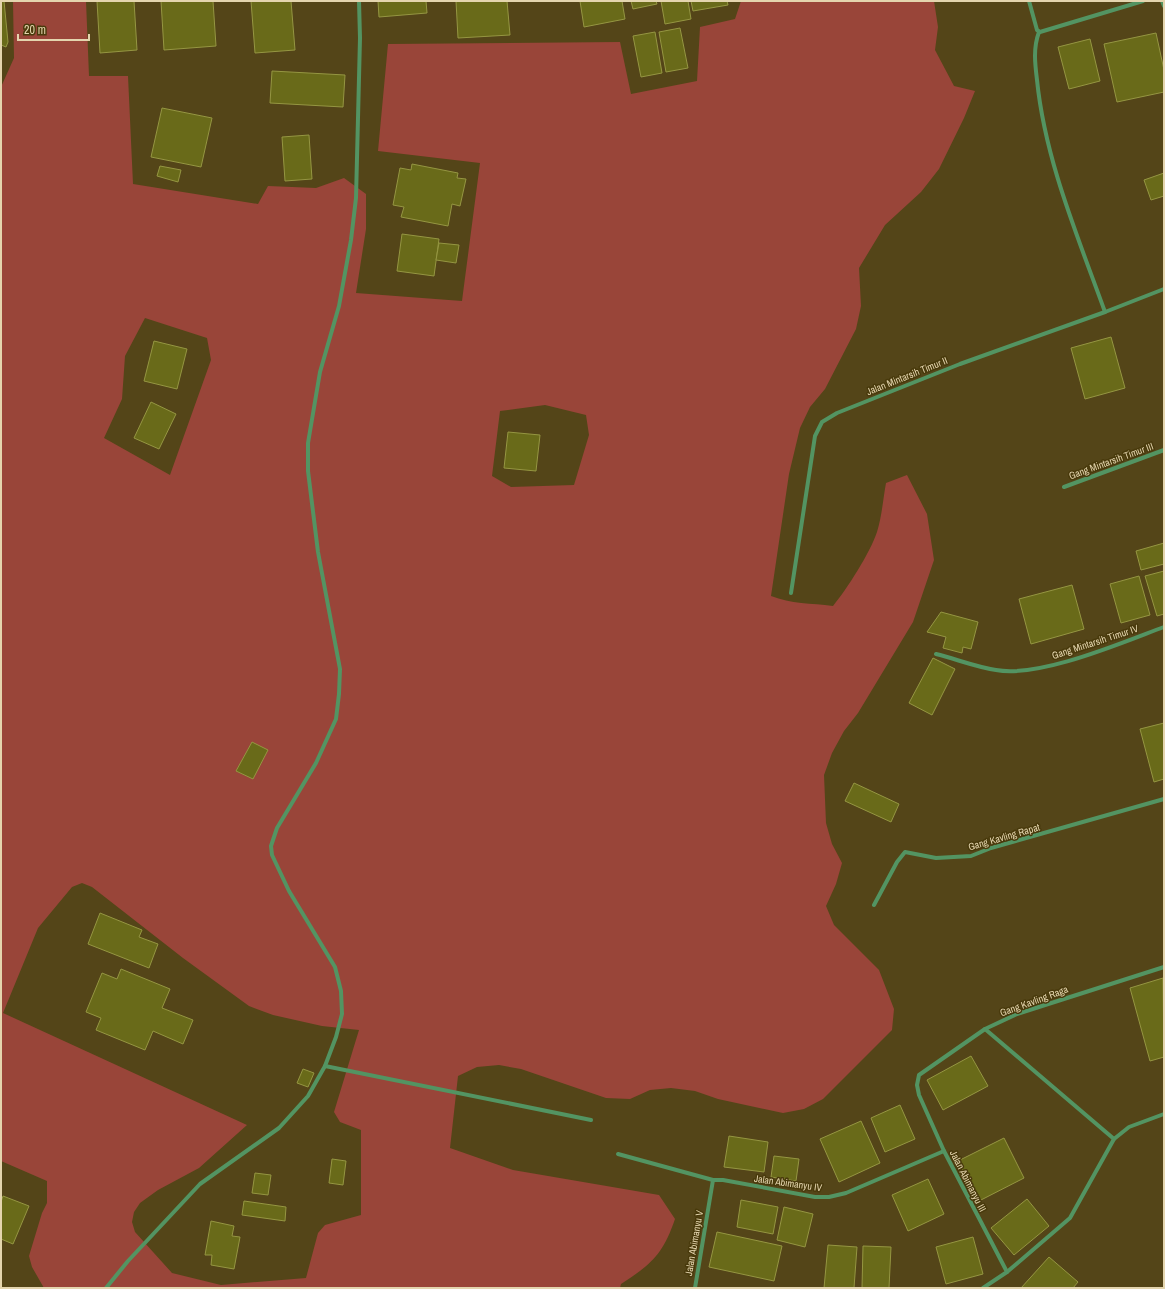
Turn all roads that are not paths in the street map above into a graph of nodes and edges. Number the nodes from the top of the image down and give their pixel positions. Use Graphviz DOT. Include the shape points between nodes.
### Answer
graph roads {
  1 [pos="359,1"];
  2 [pos="1029,1"];
  3 [pos="1143,1"];
  4 [pos="1162,1"];
  5 [pos="1164,6"];
  6 [pos="1038,32"];
  7 [pos="1164,289"];
  8 [pos="1105,312"];
  9 [pos="1164,450"];
  10 [pos="1064,486"];
  11 [pos="790,593"];
  12 [pos="1164,627"];
  13 [pos="936,654"];
  14 [pos="1164,800"];
  15 [pos="874,904"];
  16 [pos="1164,967"];
  17 [pos="985,1029"];
  18 [pos="325,1066"];
  19 [pos="919,1096"];
  20 [pos="1164,1114"];
  21 [pos="591,1120"];
  22 [pos="1114,1139"];
  23 [pos="944,1150"];
  24 [pos="618,1154"];
  25 [pos="713,1180"];
  26 [pos="1007,1272"];
  27 [pos="106,1288"];
  28 [pos="694,1288"];
  29 [pos="983,1288"];
  1 -- 18 [label="street" via="355,205 339,306 320,372 308,443 308,471 318,552 340,669 339,694 336,719 320,755 277,828 271,846 272,855 289,891 334,967 341,992 342,1014"];
  2 -- 6 [label="street"];
  3 -- 6 [label="street"];
  4 -- 5 [label="street"];
  6 -- 8 [label="street" via="1035,61 1040,112 1067,205"];
  7 -- 8 [label="street, Jalan Mintarsih Timur II"];
  8 -- 11 [label="street, Jalan Mintarsih Timur II" via="960,364 837,413 822,422 814,436"];
  9 -- 10 [label="street, Gang Mintarsih Timur III"];
  12 -- 13 [label="street, Gang Mintarsih Timur IV" via="1089,654 1034,668 996,670"];
  14 -- 15 [label="street, Gang Kavling Rapat" via="998,846 971,856 936,858 905,852"];
  16 -- 17 [label="street, Gang Kavling Raga" via="1017,1014"];
  17 -- 19 [label="street, Gang Kavling Raga" via="919,1075"];
  17 -- 22 [label="street"];
  18 -- 21 [label="street"];
  18 -- 27 [label="street" via="308,1096 279,1128 200,1184"];
  19 -- 23 [label="street, Jalan Abimanyu III"];
  20 -- 22 [label="street" via="1129,1127"];
  22 -- 26 [label="street" via="1070,1218"];
  23 -- 25 [label="street, Jalan Abimanyu IV" via="846,1193 829,1197 814,1197"];
  23 -- 26 [label="street, Jalan Abimanyu III"];
  24 -- 25 [label="street, Jalan Abimanyu IV"];
  25 -- 28 [label="street, Jalan Abimanyu V"];
  26 -- 29 [label="street"];
}
